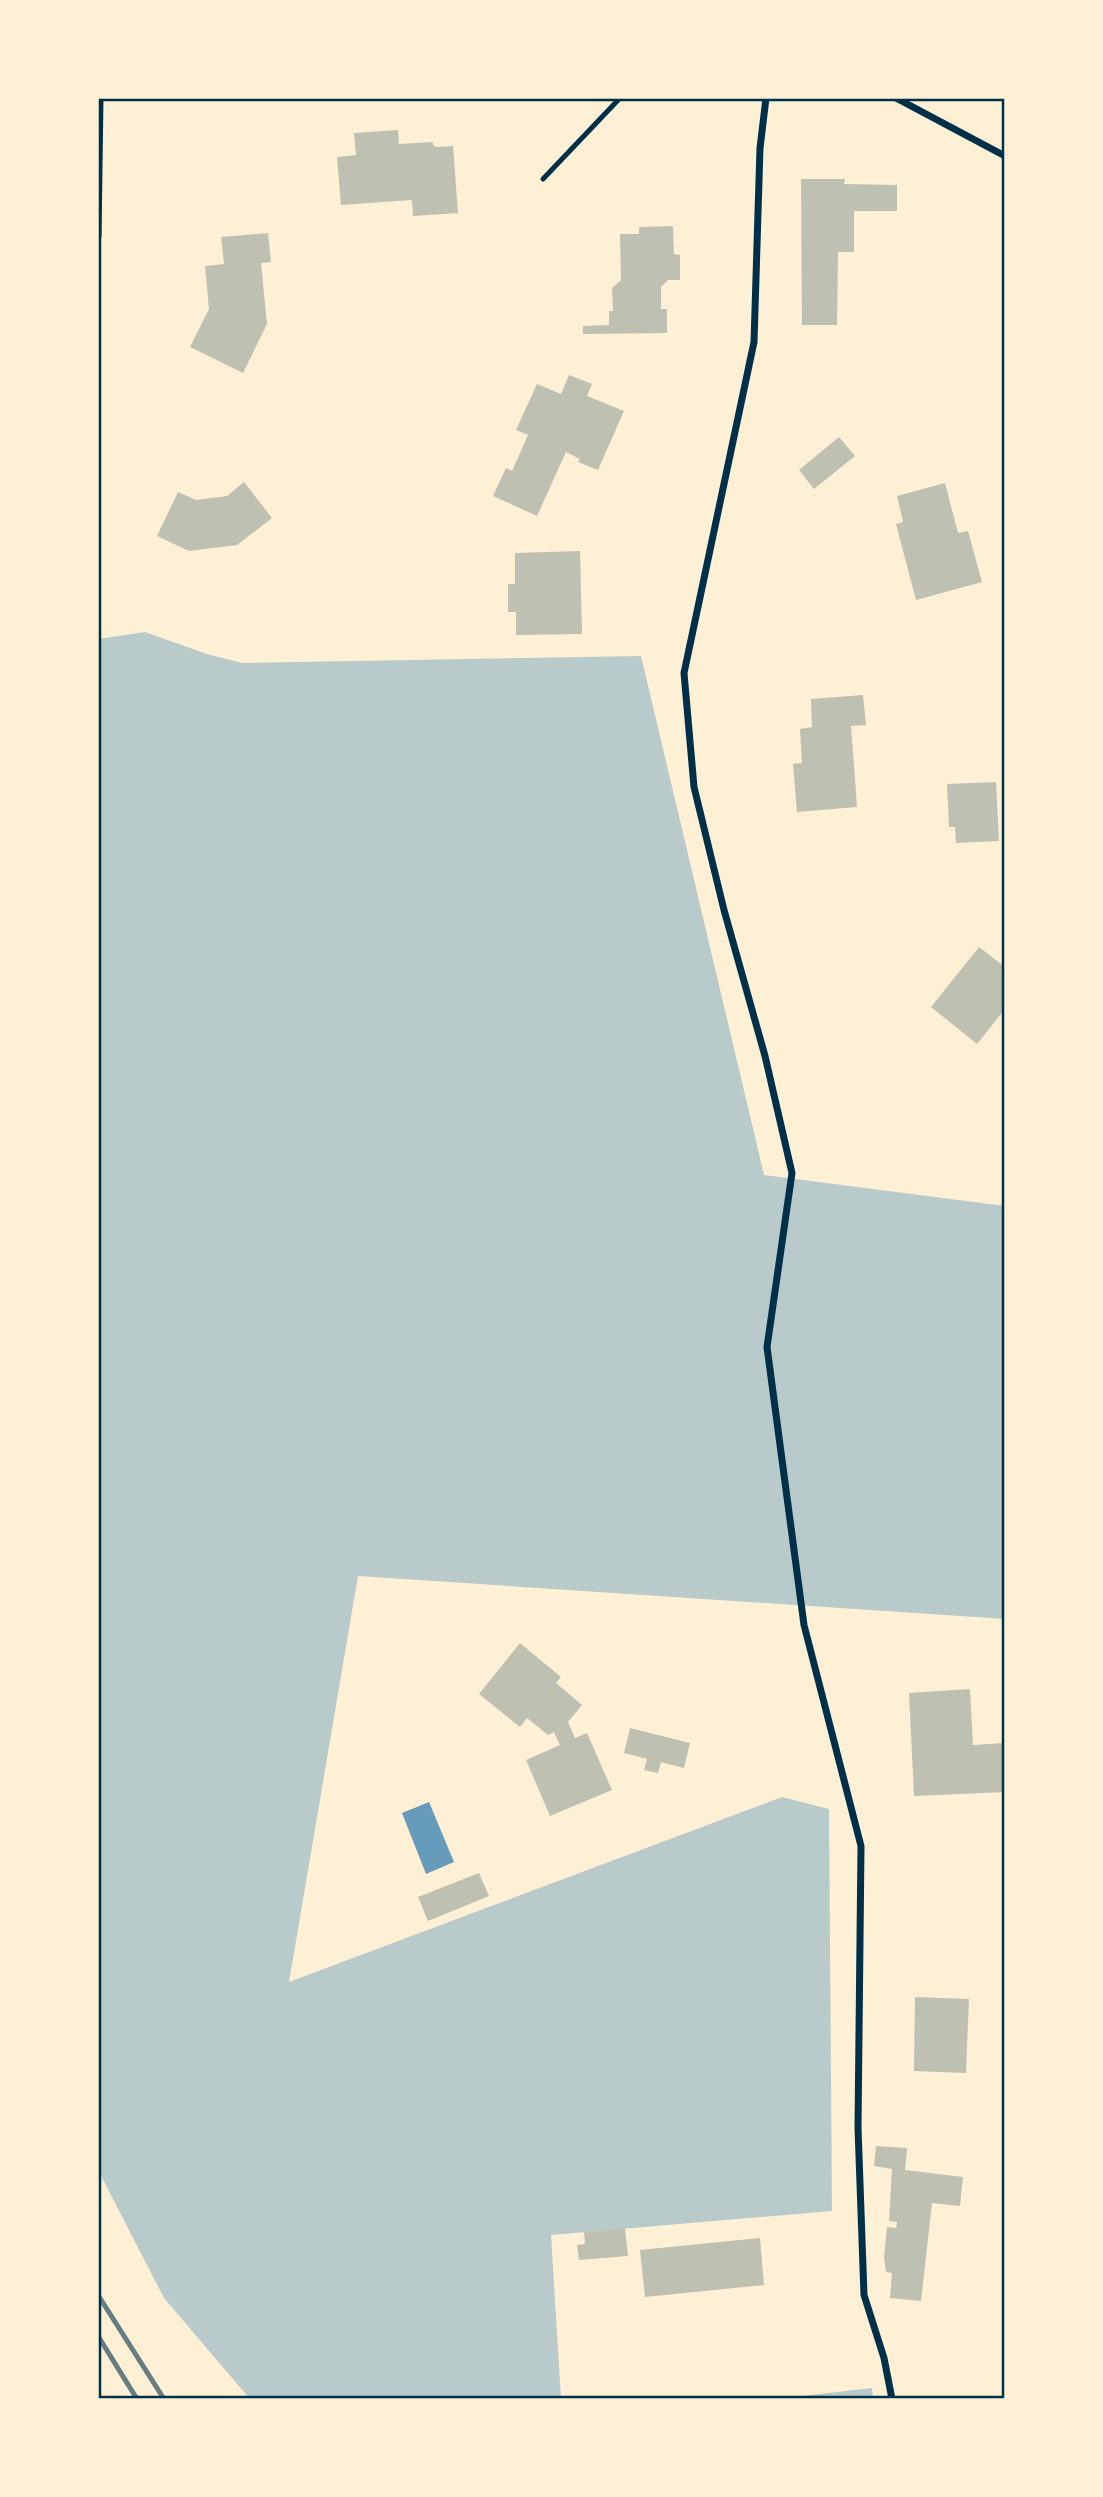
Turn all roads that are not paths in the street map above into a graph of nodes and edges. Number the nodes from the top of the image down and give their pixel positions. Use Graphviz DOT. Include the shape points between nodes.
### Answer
graph roads {
  1 [pos="100,98"];
  2 [pos="620,98"];
  3 [pos="766,98"];
  4 [pos="896,98"];
  5 [pos="1005,156"];
  6 [pos="543,179"];
  7 [pos="98,236"];
  8 [pos="892,2399"];
  1 -- 7 [label="street"];
  2 -- 6 [label="lane"];
  3 -- 8 [label="street" via="760,148 754,342 684,673 694,787 792,1173 767,1347 804,1625 861,1846 858,2128 864,2295"];
  4 -- 5 [label="street"];
}
